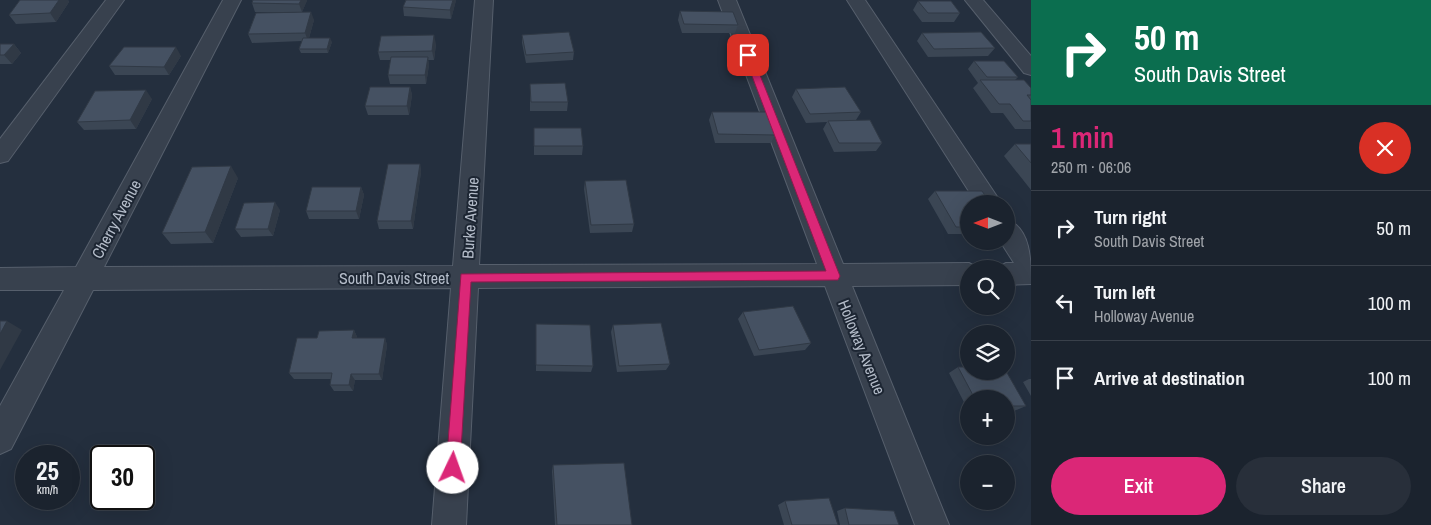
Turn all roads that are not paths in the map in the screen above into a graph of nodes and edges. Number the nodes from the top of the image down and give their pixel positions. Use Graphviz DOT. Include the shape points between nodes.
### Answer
graph roads {
  1 [pos="114,0"];
  2 [pos="232,0"];
  3 [pos="484,0"];
  4 [pos="727,0"];
  5 [pos="856,0"];
  6 [pos="974,0"];
  7 [pos="1024,52"];
  8 [pos="1031,69"];
  9 [pos="0,155"];
  10 [pos="984,195"];
  11 [pos="1015,243"];
  12 [pos="1031,267"];
  13 [pos="1031,273"];
  14 [pos="960,274"];
  15 [pos="1015,274"];
  16 [pos="834,276"];
  17 [pos="86,278"];
  18 [pos="466,278"];
  19 [pos="0,279"];
  20 [pos="0,438"];
  21 [pos="450,525"];
  22 [pos="932,525"];
  1 -- 9 [label="street"];
  2 -- 17 [label="street, Cherry Avenue"];
  3 -- 18 [label="street, Burke Avenue"];
  4 -- 16 [label="street, Holloway Avenue"];
  5 -- 10 [label="street"];
  6 -- 7 [label="street"];
  7 -- 8 [label="street"];
  11 -- 12 [label="street"];
  13 -- 15 [label="street"];
  14 -- 16 [label="street, South Davis Street"];
  16 -- 18 [label="street, South Davis Street"];
  16 -- 22 [label="street, Holloway Avenue"];
  17 -- 18 [label="street, South Davis Street"];
  17 -- 19 [label="street, South Davis Street"];
  17 -- 20 [label="street, Cherry Avenue"];
  18 -- 21 [label="street, Burke Avenue"];
}
